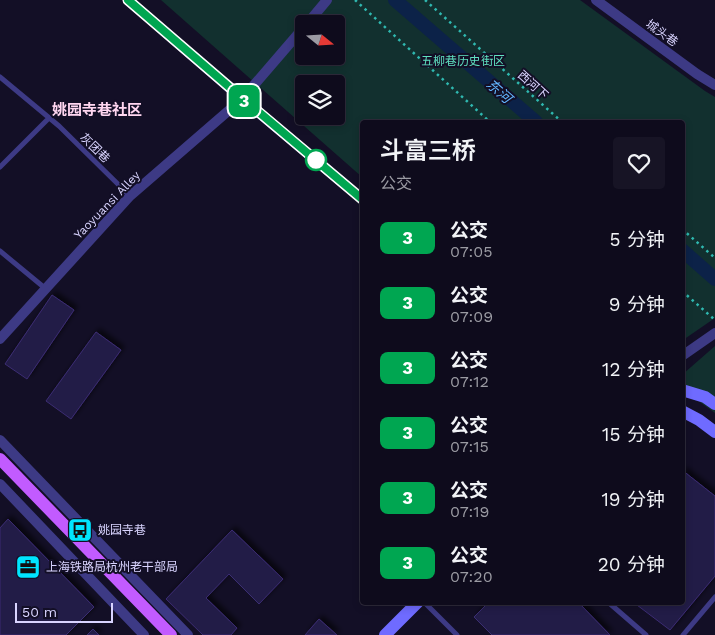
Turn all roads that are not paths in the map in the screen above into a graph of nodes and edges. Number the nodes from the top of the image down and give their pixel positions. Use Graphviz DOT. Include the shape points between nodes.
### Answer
graph roads {
  1 [pos="128,0"];
  2 [pos="327,0"];
  3 [pos="596,0"];
  4 [pos="314,15"];
  5 [pos="295,37"];
  6 [pos="0,77"];
  7 [pos="715,84"];
  8 [pos="242,98"];
  9 [pos="49,118"];
  10 [pos="0,167"];
  11 [pos="130,196"];
  12 [pos="360,197"];
  13 [pos="0,252"];
  14 [pos="46,289"];
  15 [pos="715,333"];
  16 [pos="0,339"];
  17 [pos="685,354"];
  18 [pos="685,391"];
  19 [pos="715,404"];
  20 [pos="685,413"];
  21 [pos="715,432"];
  22 [pos="0,440"];
  23 [pos="0,459"];
  24 [pos="0,484"];
  25 [pos="715,597"];
  26 [pos="415,605"];
  27 [pos="427,605"];
  28 [pos="611,605"];
  29 [pos="144,635"];
  30 [pos="171,635"];
  31 [pos="188,635"];
  32 [pos="385,635"];
  33 [pos="457,635"];
  34 [pos="646,635"];
  35 [pos="683,635"];
  1 -- 8 [label="street"];
  2 -- 4 [label="street"];
  3 -- 7 [label="street, 城头巷"];
  5 -- 8 [label="street, Yaoyuansi Alley"];
  6 -- 9 [label="lane, 灰团巷"];
  8 -- 11 [label="street, Yaoyuansi Alley"];
  8 -- 12 [label="street"];
  9 -- 10 [label="lane"];
  9 -- 11 [label="lane, 灰团巷"];
  11 -- 14 [label="street, Yaoyuansi Alley"];
  13 -- 14 [label="lane"];
  14 -- 16 [label="street, Yaoyuansi Alley"];
  15 -- 17 [label="street"];
  18 -- 19 [label="main road"];
  20 -- 21 [label="main road"];
  22 -- 31 [label="street"];
  23 -- 30 [label="main road"];
  24 -- 29 [label="street"];
  25 -- 35 [label="lane"];
  26 -- 32 [label="main road"];
  27 -- 33 [label="lane"];
  28 -- 34 [label="lane"];
}
